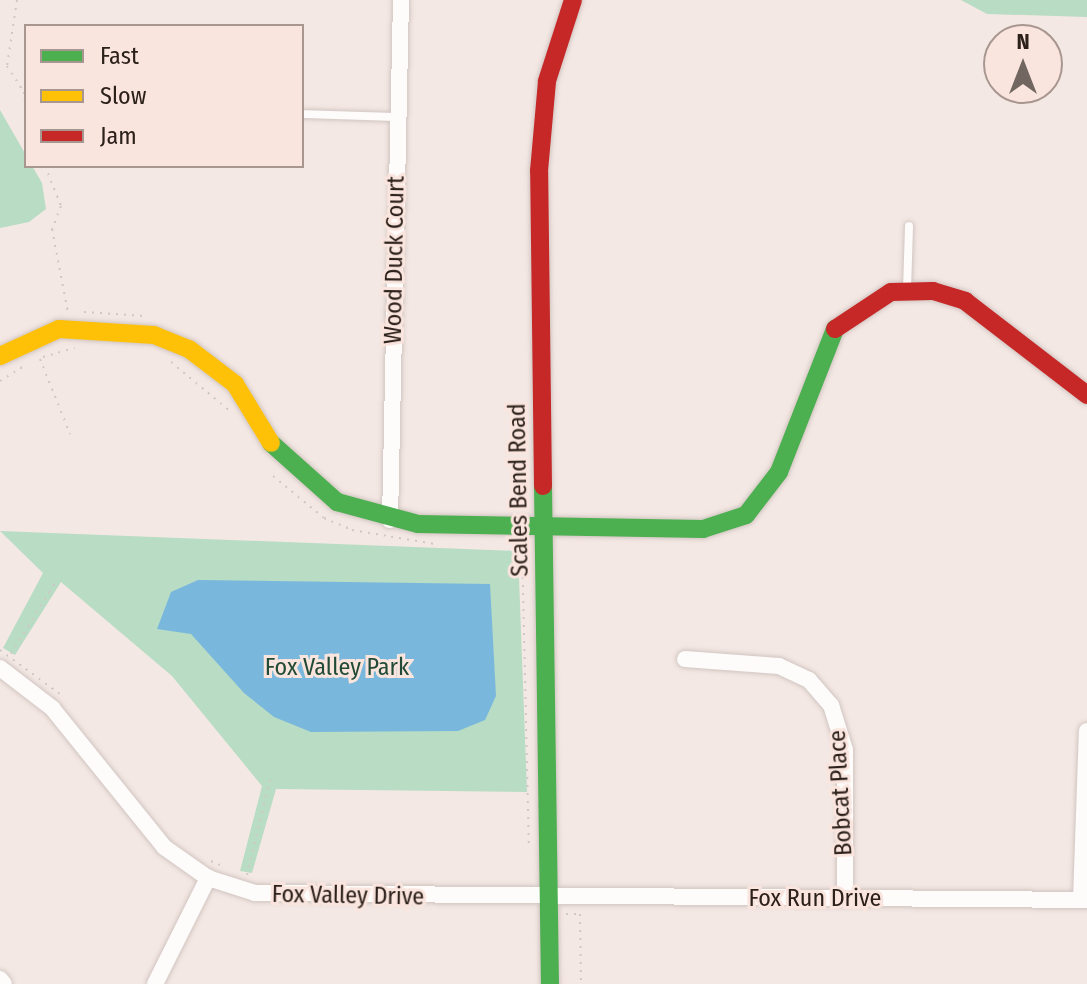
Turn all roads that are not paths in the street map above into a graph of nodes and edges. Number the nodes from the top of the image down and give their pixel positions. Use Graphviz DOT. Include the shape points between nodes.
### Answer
graph roads {
  1 [pos="401,0"];
  2 [pos="573,0"];
  3 [pos="304,114"];
  4 [pos="399,117"];
  5 [pos="909,226"];
  6 [pos="907,291"];
  7 [pos="0,356"];
  8 [pos="1087,395"];
  9 [pos="390,520"];
  10 [pos="544,529"];
  11 [pos="685,659"];
  12 [pos="5,661"];
  13 [pos="1087,731"];
  14 [pos="208,878"];
  15 [pos="549,897"];
  16 [pos="845,899"];
  17 [pos="1084,900"];
  18 [pos="0,979"];
  19 [pos="4,984"];
  20 [pos="155,984"];
  21 [pos="550,984"];
  1 -- 4 [label="street, Wood Duck Court"];
  2 -- 10 [label="street, Scales Bend Road" via="547,81 540,147"];
  3 -- 4 [label="lane"];
  4 -- 9 [label="street, Wood Duck Court"];
  5 -- 6 [label="lane"];
  6 -- 8 [label="street" via="965,301"];
  6 -- 10 [label="street" via="872,299 830,334 779,472 746,515 703,529"];
  7 -- 9 [label="street" via="59,329 92,326 154,335 189,349 235,384 295,472 337,502"];
  9 -- 10 [label="street"];
  10 -- 15 [label="street, Scales Bend Road"];
  11 -- 16 [label="street, Bobcat Place" via="779,666 809,680 831,705 845,750"];
  12 -- 14 [label="street, Fox Valley Drive" via="52,708 164,847"];
  13 -- 17 [label="street"];
  14 -- 15 [label="street, Fox Valley Drive"];
  14 -- 20 [label="street"];
  15 -- 16 [label="street, Fox Run Drive"];
  15 -- 21 [label="street, Scales Bend Road"];
  16 -- 17 [label="street, Fox Run Drive"];
  18 -- 19 [label="street"];
}
